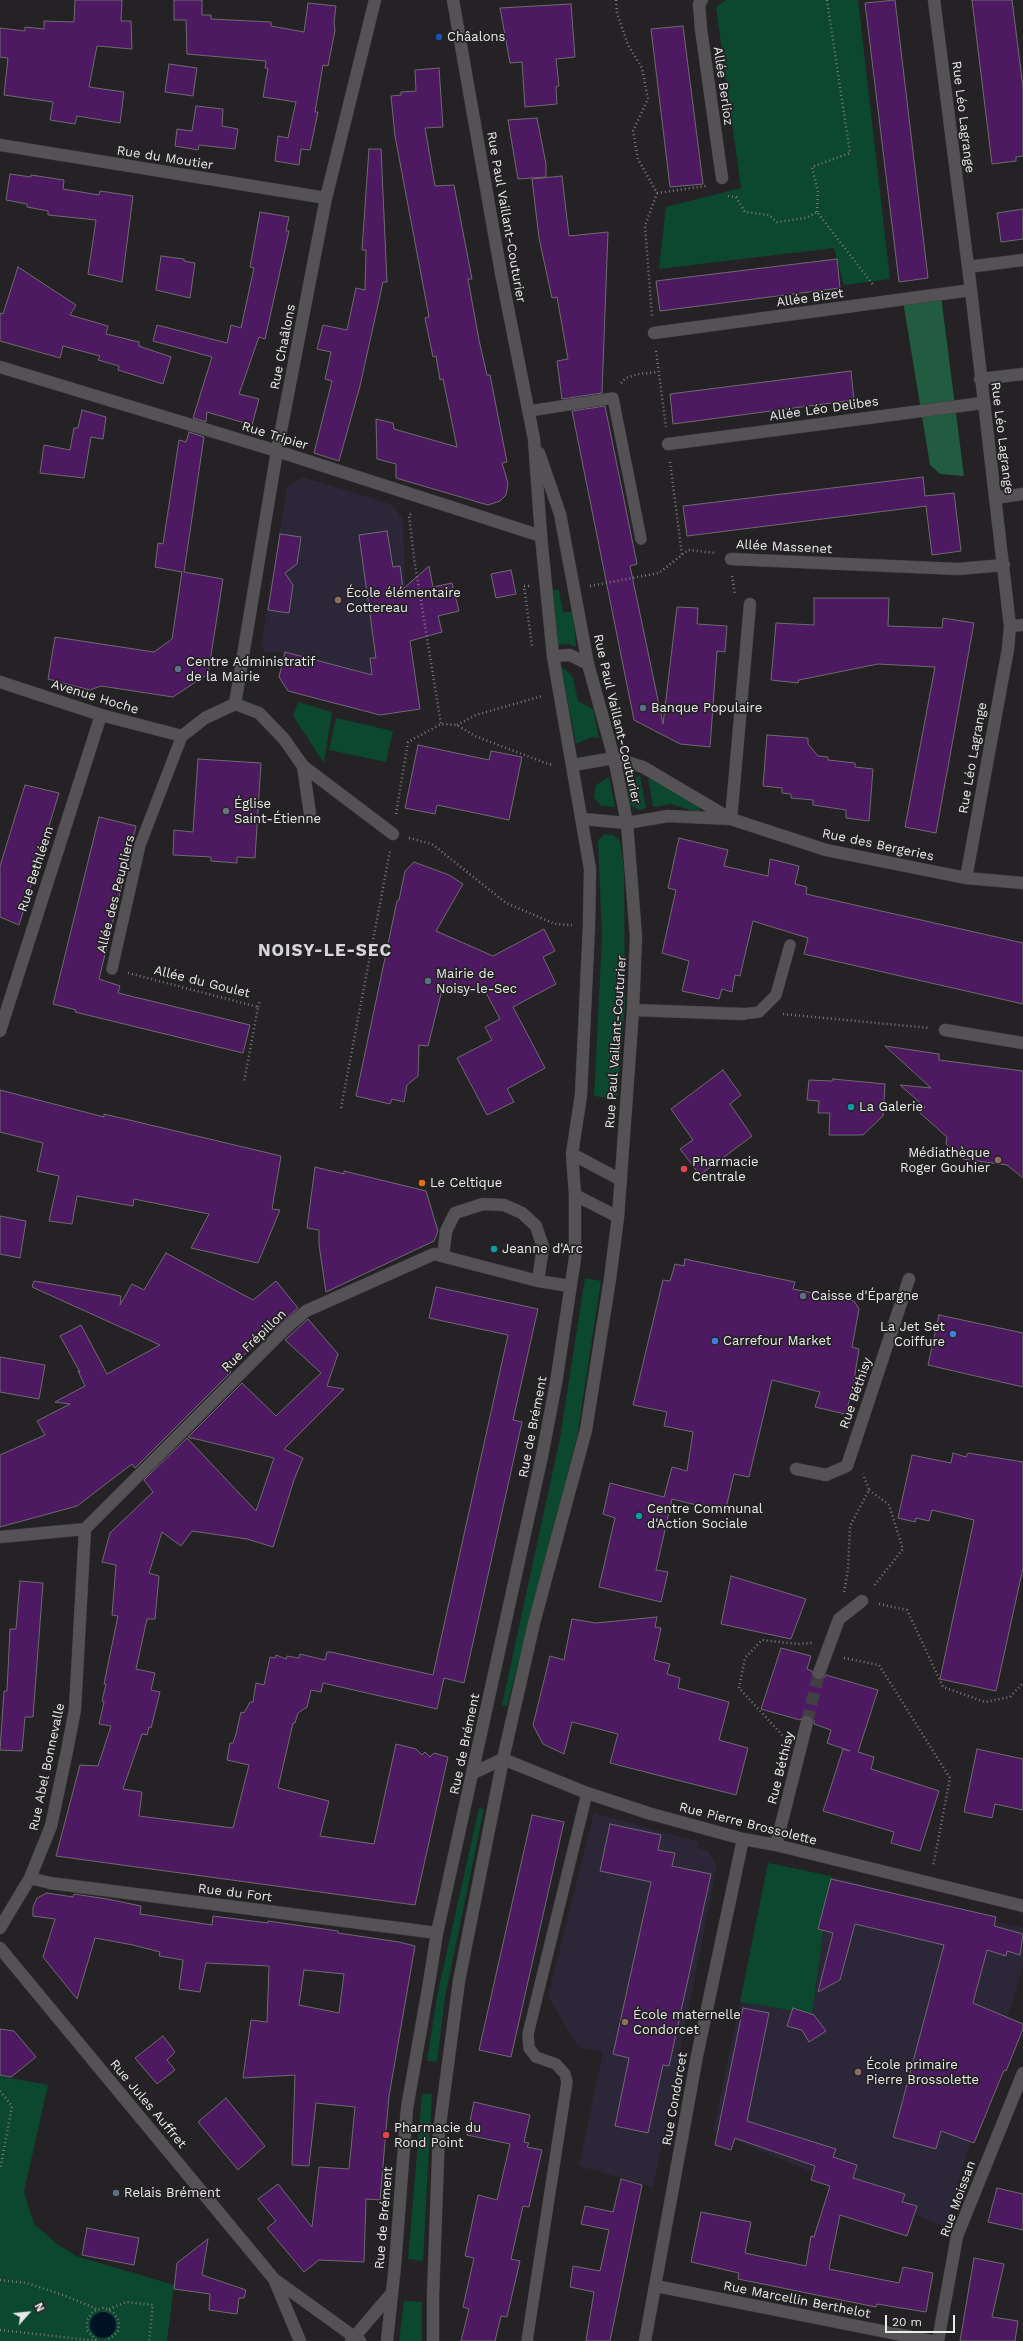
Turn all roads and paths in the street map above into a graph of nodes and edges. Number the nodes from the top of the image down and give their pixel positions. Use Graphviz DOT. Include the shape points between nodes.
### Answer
graph roads {
  1 [pos="375,0"];
  2 [pos="453,0"];
  3 [pos="616,0"];
  4 [pos="702,0"];
  5 [pos="828,0"];
  6 [pos="934,0"];
  7 [pos="0,145"];
  8 [pos="722,178"];
  9 [pos="712,185"];
  10 [pos="657,193"];
  11 [pos="326,198"];
  12 [pos="817,212"];
  13 [pos="1023,260"];
  14 [pos="968,268"];
  15 [pos="971,290"];
  16 [pos="887,302"];
  17 [pos="654,332"];
  18 [pos="0,367"];
  19 [pos="658,372"];
  20 [pos="1023,374"];
  21 [pos="980,379"];
  22 [pos="613,398"];
  23 [pos="983,402"];
  24 [pos="529,411"];
  25 [pos="534,439"];
  26 [pos="668,444"];
  27 [pos="277,450"];
  28 [pos="1023,494"];
  29 [pos="996,498"];
  30 [pos="432,501"];
  31 [pos="540,536"];
  32 [pos="641,539"];
  33 [pos="682,555"];
  34 [pos="730,559"];
  35 [pos="1004,565"];
  36 [pos="545,583"];
  37 [pos="574,589"];
  38 [pos="750,604"];
  39 [pos="1023,625"];
  40 [pos="1010,626"];
  41 [pos="533,652"];
  42 [pos="553,656"];
  43 [pos="588,664"];
  44 [pos="0,682"];
  45 [pos="540,688"];
  46 [pos="235,704"];
  47 [pos="101,715"];
  48 [pos="441,724"];
  49 [pos="457,725"];
  50 [pos="182,736"];
  51 [pos="614,758"];
  52 [pos="573,765"];
  53 [pos="303,766"];
  54 [pos="310,814"];
  55 [pos="583,819"];
  56 [pos="731,819"];
  57 [pos="627,823"];
  58 [pos="393,834"];
  59 [pos="966,878"];
  60 [pos="1023,883"];
  61 [pos="589,926"];
  62 [pos="790,945"];
  63 [pos="112,969"];
  64 [pos="260,1001"];
  65 [pos="258,1007"];
  66 [pos="633,1010"];
  67 [pos="759,1012"];
  68 [pos="743,1014"];
  69 [pos="945,1030"];
  70 [pos="0,1031"];
  71 [pos="1023,1043"];
  72 [pos="244,1082"];
  73 [pos="341,1108"];
  74 [pos="572,1154"];
  75 [pos="621,1180"];
  76 [pos="575,1195"];
  77 [pos="618,1218"];
  78 [pos="443,1256"];
  79 [pos="909,1279"];
  80 [pos="538,1281"];
  81 [pos="570,1286"];
  82 [pos="853,1448"];
  83 [pos="796,1469"];
  84 [pos="869,1490"];
  85 [pos="85,1529"];
  86 [pos="0,1537"];
  87 [pos="862,1601"];
  88 [pos="839,1619"];
  89 [pos="831,1641"];
  90 [pos="826,1655"];
  91 [pos="819,1673"];
  92 [pos="1023,1683"];
  93 [pos="807,1722"];
  94 [pos="799,1753"];
  95 [pos="503,1759"];
  96 [pos="473,1773"];
  97 [pos="587,1793"];
  98 [pos="743,1839"];
  99 [pos="776,1845"];
  100 [pos="30,1878"];
  101 [pos="930,1883"];
  102 [pos="1023,1906"];
  103 [pos="0,1928"];
  104 [pos="437,1933"];
  105 [pos="0,1948"];
  106 [pos="1023,2073"];
  107 [pos="0,2091"];
  108 [pos="0,2170"];
  109 [pos="274,2279"];
  110 [pos="0,2280"];
  111 [pos="656,2286"];
  112 [pos="391,2294"];
  113 [pos="97,2309"];
  114 [pos="108,2309"];
  115 [pos="0,2330"];
  116 [pos="355,2340"];
  117 [pos="98,2341"];
  118 [pos="106,2341"];
  119 [pos="149,2341"];
  120 [pos="300,2341"];
  121 [pos="386,2341"];
  122 [pos="434,2341"];
  123 [pos="527,2341"];
  124 [pos="645,2341"];
  125 [pos="932,2341"];
  126 [pos="938,2341"];
  1 -- 11 [label="street, Rue Chaâlons"];
  2 -- 24 [label="street, Rue Paul Vaillant-Couturier" via="501,273"];
  3 -- 10 [label="path" via="617,13 628,46 642,68 648,98 633,131 638,159"];
  4 -- 8 [label="street, Allée Berlioz" via="699,4 701,29"];
  5 -- 12 [label="path" via="850,153 812,167 818,192"];
  6 -- 14 [label="street, Rue Léo Lagrange"];
  7 -- 11 [label="street, Rue du Moutier"];
  8 -- 9 [label="path"];
  9 -- 10 [label="path"];
  9 -- 12 [label="path" via="736,198 745,212 769,215 777,222 806,218"];
  10 -- 17 [label="path" via="645,226"];
  11 -- 27 [label="street, Rue Chaâlons"];
  12 -- 16 [label="path"];
  13 -- 14 [label="street"];
  14 -- 15 [label="street, Rue Léo Lagrange"];
  15 -- 16 [label="street, Allée Bizet"];
  15 -- 21 [label="street, Rue Léo Lagrange"];
  16 -- 17 [label="street, Allée Bizet"];
  17 -- 19 [label="path"];
  18 -- 27 [label="street, Rue Tripier"];
  19 -- 22 [label="path" via="626,378 614,388"];
  19 -- 26 [label="path"];
  20 -- 21 [label="street"];
  21 -- 23 [label="street, Rue Léo Lagrange"];
  22 -- 24 [label="lane"];
  22 -- 32 [label="lane"];
  23 -- 26 [label="street, Allée Léo Delibes"];
  23 -- 29 [label="street, Rue Léo Lagrange"];
  24 -- 25 [label="street, Rue Paul Vaillant-Couturier"];
  25 -- 31 [label="street, Rue Paul Vaillant-Couturier"];
  25 -- 37 [label="street, Rue Paul Vaillant-Couturier" via="560,514"];
  26 -- 33 [label="path"];
  27 -- 30 [label="street, Rue Tripier"];
  27 -- 46 [label="street, Rue Chaâlons"];
  28 -- 29 [label="street"];
  29 -- 35 [label="street, Rue Léo Lagrange"];
  30 -- 31 [label="street, Rue Tripier"];
  30 -- 48 [label="path" via="409,515"];
  31 -- 36 [label="street, Rue Paul Vaillant-Couturier"];
  33 -- 34 [label="path, Allée Massenet" via="688,550 711,551"];
  33 -- 37 [label="path, Allée Massenet" via="660,573"];
  34 -- 35 [label="street, Allée Massenet" via="958,569"];
  34 -- 38 [label="path" via="734,593"];
  35 -- 40 [label="street, Rue Léo Lagrange"];
  36 -- 41 [label="path" via="524,586"];
  36 -- 42 [label="street, Rue Paul Vaillant-Couturier"];
  37 -- 43 [label="street, Rue Paul Vaillant-Couturier"];
  38 -- 56 [label="street"];
  39 -- 40 [label="street"];
  40 -- 59 [label="street, Rue Léo Lagrange"];
  42 -- 43 [label="street" via="570,655"];
  42 -- 52 [label="street, Rue Paul Vaillant-Couturier"];
  43 -- 51 [label="street, Rue Paul Vaillant-Couturier"];
  44 -- 47 [label="street, Avenue Hoche"];
  45 -- 49 [label="path" via="542,696 476,715"];
  46 -- 50 [label="street" via="205,718"];
  46 -- 53 [label="street" via="260,713 284,739"];
  47 -- 50 [label="street, Avenue Hoche"];
  47 -- 70 [label="street, Rue Bethléem"];
  48 -- 49 [label="path"];
  48 -- 58 [label="path" via="408,742"];
  49 -- 52 [label="path" via="474,736 548,764"];
  50 -- 63 [label="lane, Allée des Peupliers" via="140,845"];
  51 -- 52 [label="street, Rue des Bergeries"];
  51 -- 56 [label="street, Rue des Bergeries" via="643,767"];
  51 -- 57 [label="street, Rue Paul Vaillant-Couturier"];
  52 -- 55 [label="street, Rue Paul Vaillant-Couturier"];
  53 -- 54 [label="street"];
  53 -- 58 [label="street"];
  55 -- 57 [label="street, Rue des Bergeries"];
  55 -- 61 [label="street, Rue Paul Vaillant-Couturier" via="590,869"];
  56 -- 57 [label="street, Rue des Bergeries" via="668,816"];
  56 -- 59 [label="street, Rue des Bergeries" via="826,850"];
  57 -- 66 [label="street, Rue Paul Vaillant-Couturier" via="636,937"];
  58 -- 61 [label="path" via="432,844 506,903 555,924"];
  58 -- 73 [label="path"];
  59 -- 60 [label="street, Rue des Bergeries"];
  61 -- 74 [label="street, Rue Paul Vaillant-Couturier" via="581,1096"];
  62 -- 67 [label="lane" via="776,995"];
  63 -- 65 [label="path, Allée du Goulet"];
  64 -- 65 [label="path"];
  65 -- 72 [label="path, Allée du Goulet"];
  66 -- 68 [label="street"];
  66 -- 75 [label="street, Rue Paul Vaillant-Couturier"];
  67 -- 68 [label="lane"];
  67 -- 69 [label="path"];
  69 -- 71 [label="street"];
  74 -- 75 [label="street"];
  74 -- 76 [label="street, Rue de Brément"];
  75 -- 77 [label="street"];
  76 -- 77 [label="street"];
  76 -- 81 [label="street, Rue de Brément" via="575,1258"];
  77 -- 95 [label="street" via="586,1430 534,1623"];
  78 -- 80 [label="street, Rue Frépillon"];
  78 -- 80 [label="street" via="446,1231 455,1213 483,1204 504,1205 522,1213 536,1226 543,1247"];
  78 -- 85 [label="street, Rue Frépillon" via="434,1254 306,1311"];
  79 -- 82 [label="street, Rue Béthisy"];
  80 -- 81 [label="street, Rue Frépillon"];
  81 -- 96 [label="street, Rue de Brément" via="556,1383"];
  82 -- 83 [label="street, Rue Béthisy" via="846,1466 826,1475"];
  82 -- 84 [label="path"];
  84 -- 87 [label="path" via="889,1505 903,1549"];
  84 -- 88 [label="path" via="850,1526 848,1570"];
  85 -- 86 [label="street"];
  85 -- 100 [label="street, Rue Abel Bonnevalle" via="75,1709 50,1826"];
  87 -- 88 [label="street"];
  87 -- 92 [label="path" via="908,1610 943,1687 985,1702 1010,1698"];
  88 -- 89 [label="street"];
  89 -- 90 [label="street"];
  89 -- 94 [label="path" via="798,1644 762,1640 745,1658 739,1688"];
  90 -- 91 [label="street"];
  90 -- 101 [label="path" via="879,1665 950,1778"];
  93 -- 94 [label="street, Rue Béthisy"];
  94 -- 99 [label="street, Rue Béthisy"];
  95 -- 96 [label="street"];
  95 -- 97 [label="street, Rue Pierre Brossolette"];
  95 -- 122 [label="street" via="459,1981 438,2132"];
  96 -- 104 [label="street, Rue de Brément"];
  97 -- 98 [label="street, Rue Pierre Brossolette"];
  97 -- 123 [label="lane" via="528,2034 530,2048 536,2057 556,2064 568,2082"];
  98 -- 99 [label="street, Rue Pierre Brossolette"];
  98 -- 111 [label="street, Rue Condorcet" via="697,2056"];
  99 -- 101 [label="street, Rue Pierre Brossolette"];
  100 -- 103 [label="street, Rue Abel Bonnevalle"];
  100 -- 104 [label="street, Rue du Fort" via="50,1883"];
  101 -- 102 [label="street, Rue Pierre Brossolette"];
  104 -- 112 [label="street, Rue de Brément" via="407,2108"];
  105 -- 109 [label="street, Rue Jules Auffret"];
  106 -- 126 [label="street, Rue Moissan" via="957,2236"];
  107 -- 108 [label="path" via="12,2106"];
  109 -- 116 [label="street, Rue Jules Auffret"];
  109 -- 120 [label="street, Rue Jules Auffret"];
  110 -- 113 [label="path" via="27,2283 63,2294"];
  111 -- 124 [label="street, Rue Condorcet"];
  111 -- 125 [label="street, Rue Marcellin Berthelot"];
  112 -- 116 [label="street"];
  112 -- 121 [label="street, Rue de Brément"];
  113 -- 114 [label="path"];
  113 -- 117 [label="path" via="89,2315 86,2325 89,2335"];
  114 -- 118 [label="path" via="117,2316 119,2327 114,2337"];
  114 -- 119 [label="path" via="126,2302 153,2305"];
  115 -- 117 [label="path"];
}
